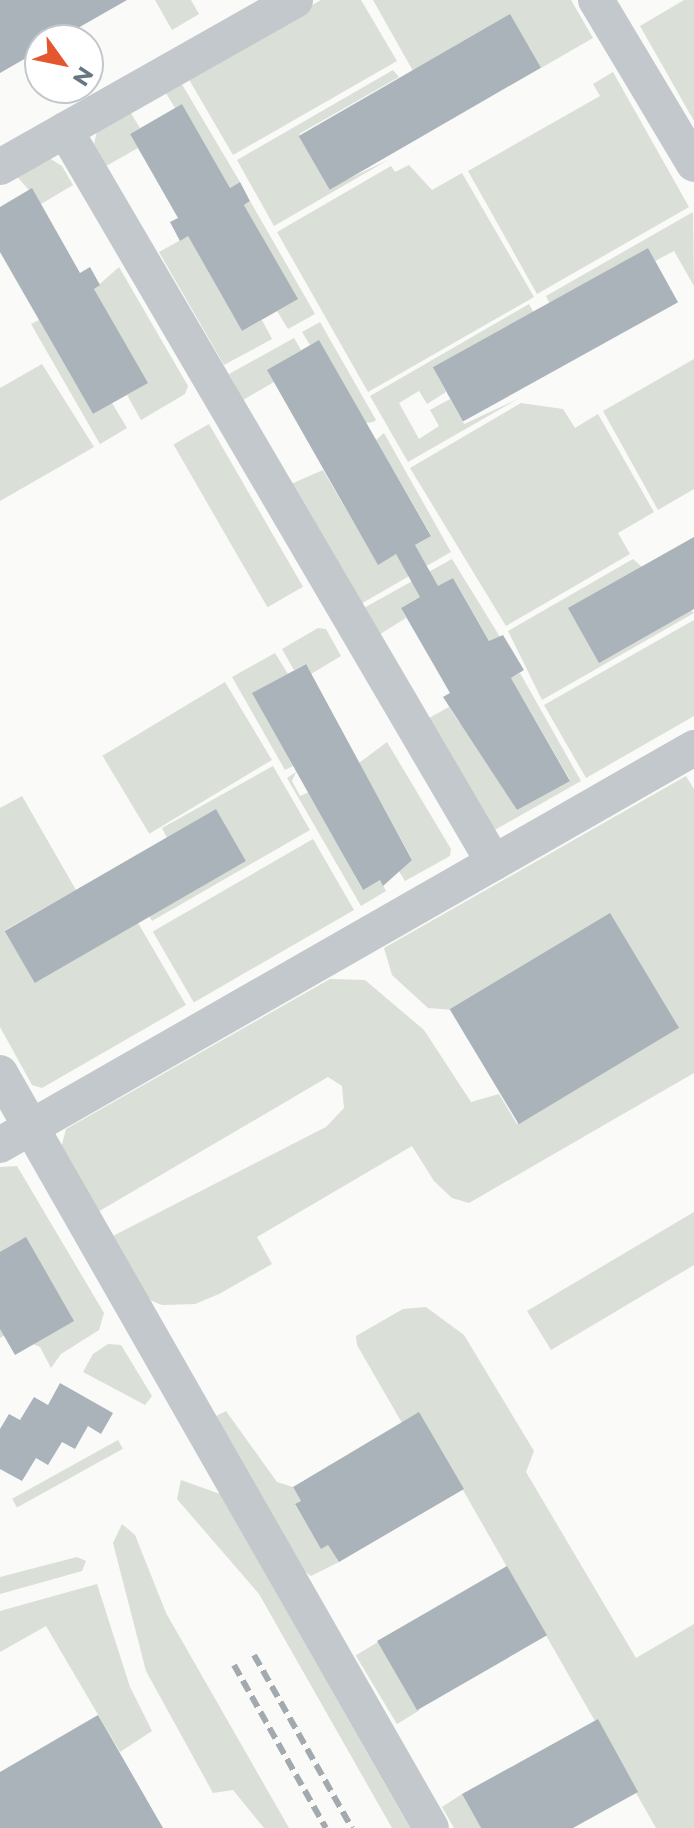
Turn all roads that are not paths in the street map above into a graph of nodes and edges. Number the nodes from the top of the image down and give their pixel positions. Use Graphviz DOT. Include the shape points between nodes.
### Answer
graph roads {
  1 [pos="295,0"];
  2 [pos="596,0"];
  3 [pos="65,130"];
  4 [pos="694,164"];
  5 [pos="0,167"];
  6 [pos="694,748"];
  7 [pos="494,863"];
  8 [pos="0,1073"];
  9 [pos="31,1127"];
  10 [pos="0,1145"];
  11 [pos="431,1828"];
  1 -- 3 [label="lane"];
  2 -- 4 [label="lane"];
  3 -- 5 [label="lane"];
  3 -- 7 [label="lane"];
  6 -- 7 [label="lane"];
  7 -- 9 [label="lane"];
  8 -- 9 [label="lane"];
  9 -- 10 [label="lane"];
  9 -- 11 [label="lane"];
}
